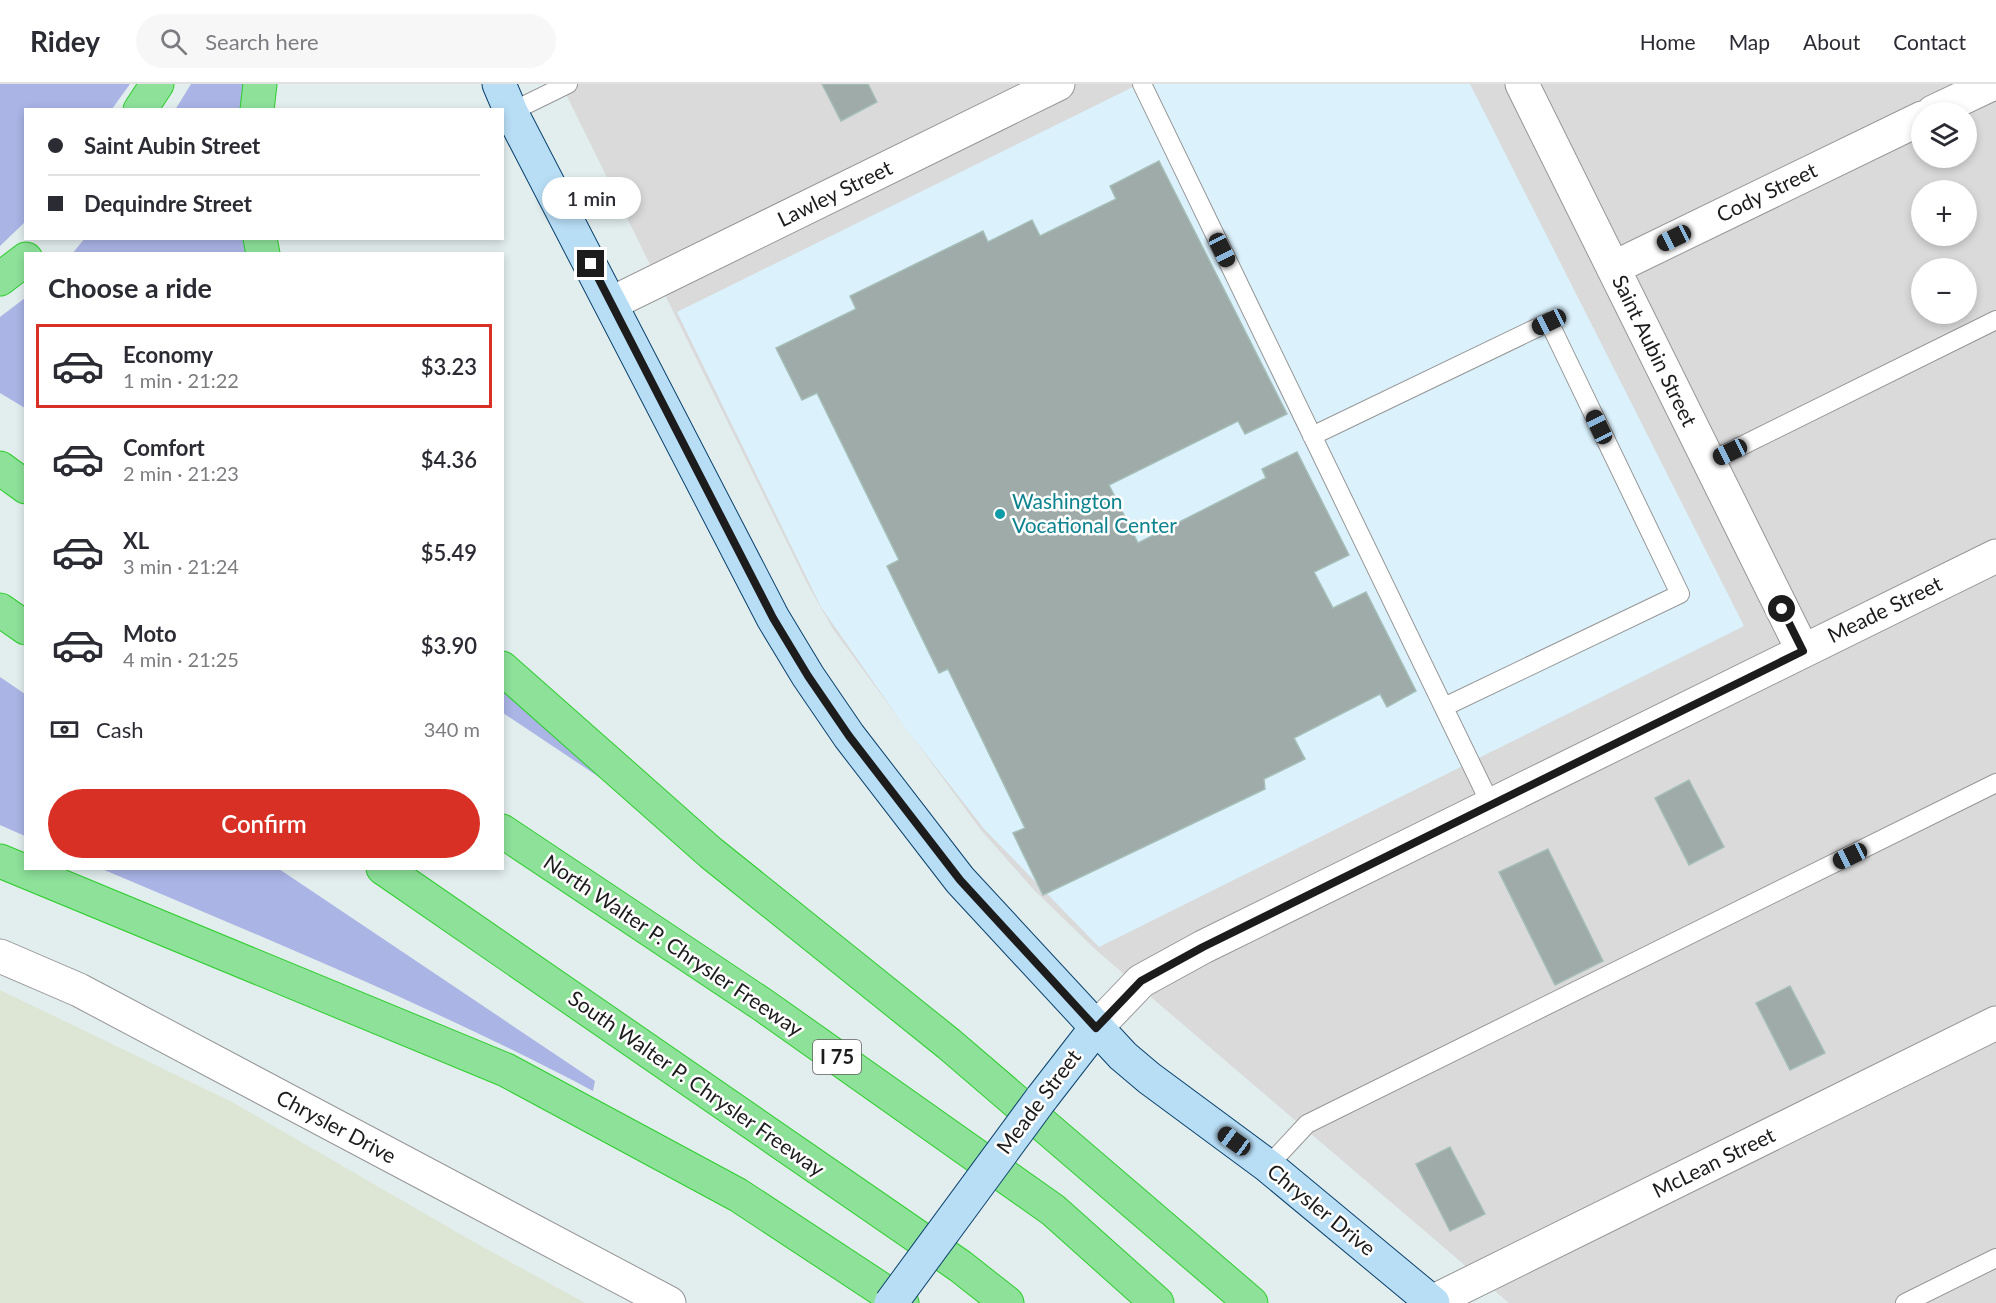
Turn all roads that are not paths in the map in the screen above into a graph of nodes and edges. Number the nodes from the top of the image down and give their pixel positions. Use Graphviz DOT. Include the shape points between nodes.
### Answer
graph roads {
  1 [pos="157,84"];
  2 [pos="260,84"];
  3 [pos="568,84"];
  4 [pos="1058,84"];
  5 [pos="1142,84"];
  6 [pos="1522,84"];
  7 [pos="1992,84"];
  8 [pos="505,98"];
  9 [pos="1955,102"];
  10 [pos="141,108"];
  11 [pos="257,108"];
  12 [pos="1911,123"];
  13 [pos="43,240"];
  14 [pos="33,252"];
  15 [pos="24,261"];
  16 [pos="1613,268"];
  17 [pos="0,279"];
  18 [pos="612,303"];
  19 [pos="1996,320"];
  20 [pos="1312,436"];
  21 [pos="1709,462"];
  22 [pos="0,468"];
  23 [pos="24,486"];
  24 [pos="727,526"];
  25 [pos="1996,556"];
  26 [pos="0,610"];
  27 [pos="773,618"];
  28 [pos="24,627"];
  29 [pos="1803,651"];
  30 [pos="504,670"];
  31 [pos="1444,707"];
  32 [pos="1996,783"];
  33 [pos="1491,805"];
  34 [pos="504,832"];
  35 [pos="0,861"];
  36 [pos="386,870"];
  37 [pos="0,956"];
  38 [pos="1996,1023"];
  39 [pos="1096,1028"];
  40 [pos="1268,1166"];
  41 [pos="1996,1258"];
  42 [pos="652,1299"];
  43 [pos="891,1303"];
  44 [pos="902,1303"];
  45 [pos="1007,1303"];
  46 [pos="1157,1303"];
  47 [pos="1251,1303"];
  48 [pos="1433,1303"];
  49 [pos="1905,1303"];
  1 -- 10 [label="highway"];
  2 -- 11 [label="highway"];
  3 -- 8 [label="lane"];
  4 -- 18 [label="street, Lawley Street"];
  5 -- 20 [label="lane"];
  6 -- 16 [label="street, Saint Aubin Street"];
  7 -- 9 [label="street"];
  8 -- 18 [label="street"];
  12 -- 16 [label="street, Cody Street"];
  13 -- 14 [label="highway"];
  15 -- 17 [label="highway"];
  16 -- 21 [label="street, Saint Aubin Street"];
  18 -- 27 [label="street"];
  19 -- 21 [label="lane"];
  20 -- 31 [label="lane"];
  20 -- 31 [label="lane" via="1549,322 1680,594"];
  21 -- 29 [label="street, Saint Aubin Street"];
  22 -- 23 [label="highway"];
  24 -- 27 [label="street"];
  25 -- 29 [label="street, Meade Street"];
  26 -- 28 [label="highway"];
  27 -- 39 [label="street, Chrysler Drive" via="849,736 953,872"];
  29 -- 33 [label="street, Meade Street"];
  30 -- 47 [label="highway" via="711,853 949,1044"];
  31 -- 33 [label="lane"];
  32 -- 40 [label="lane" via="1307,1124"];
  33 -- 39 [label="street, Meade Street" via="1141,981"];
  34 -- 46 [label="highway, North Walter P. Chrysler Freeway / I 75" via="763,1005 1053,1210"];
  35 -- 44 [label="highway" via="506,1070 738,1195"];
  36 -- 45 [label="highway, South Walter P. Chrysler Freeway" via="960,1266"];
  37 -- 42 [label="street, Chrysler Drive" via="79,990"];
  38 -- 48 [label="street, McLean Street"];
  39 -- 40 [label="street, Chrysler Drive" via="1149,1078"];
  39 -- 43 [label="street, Meade Street, bridge"];
  40 -- 48 [label="street, Chrysler Drive"];
  41 -- 49 [label="lane"];
}
